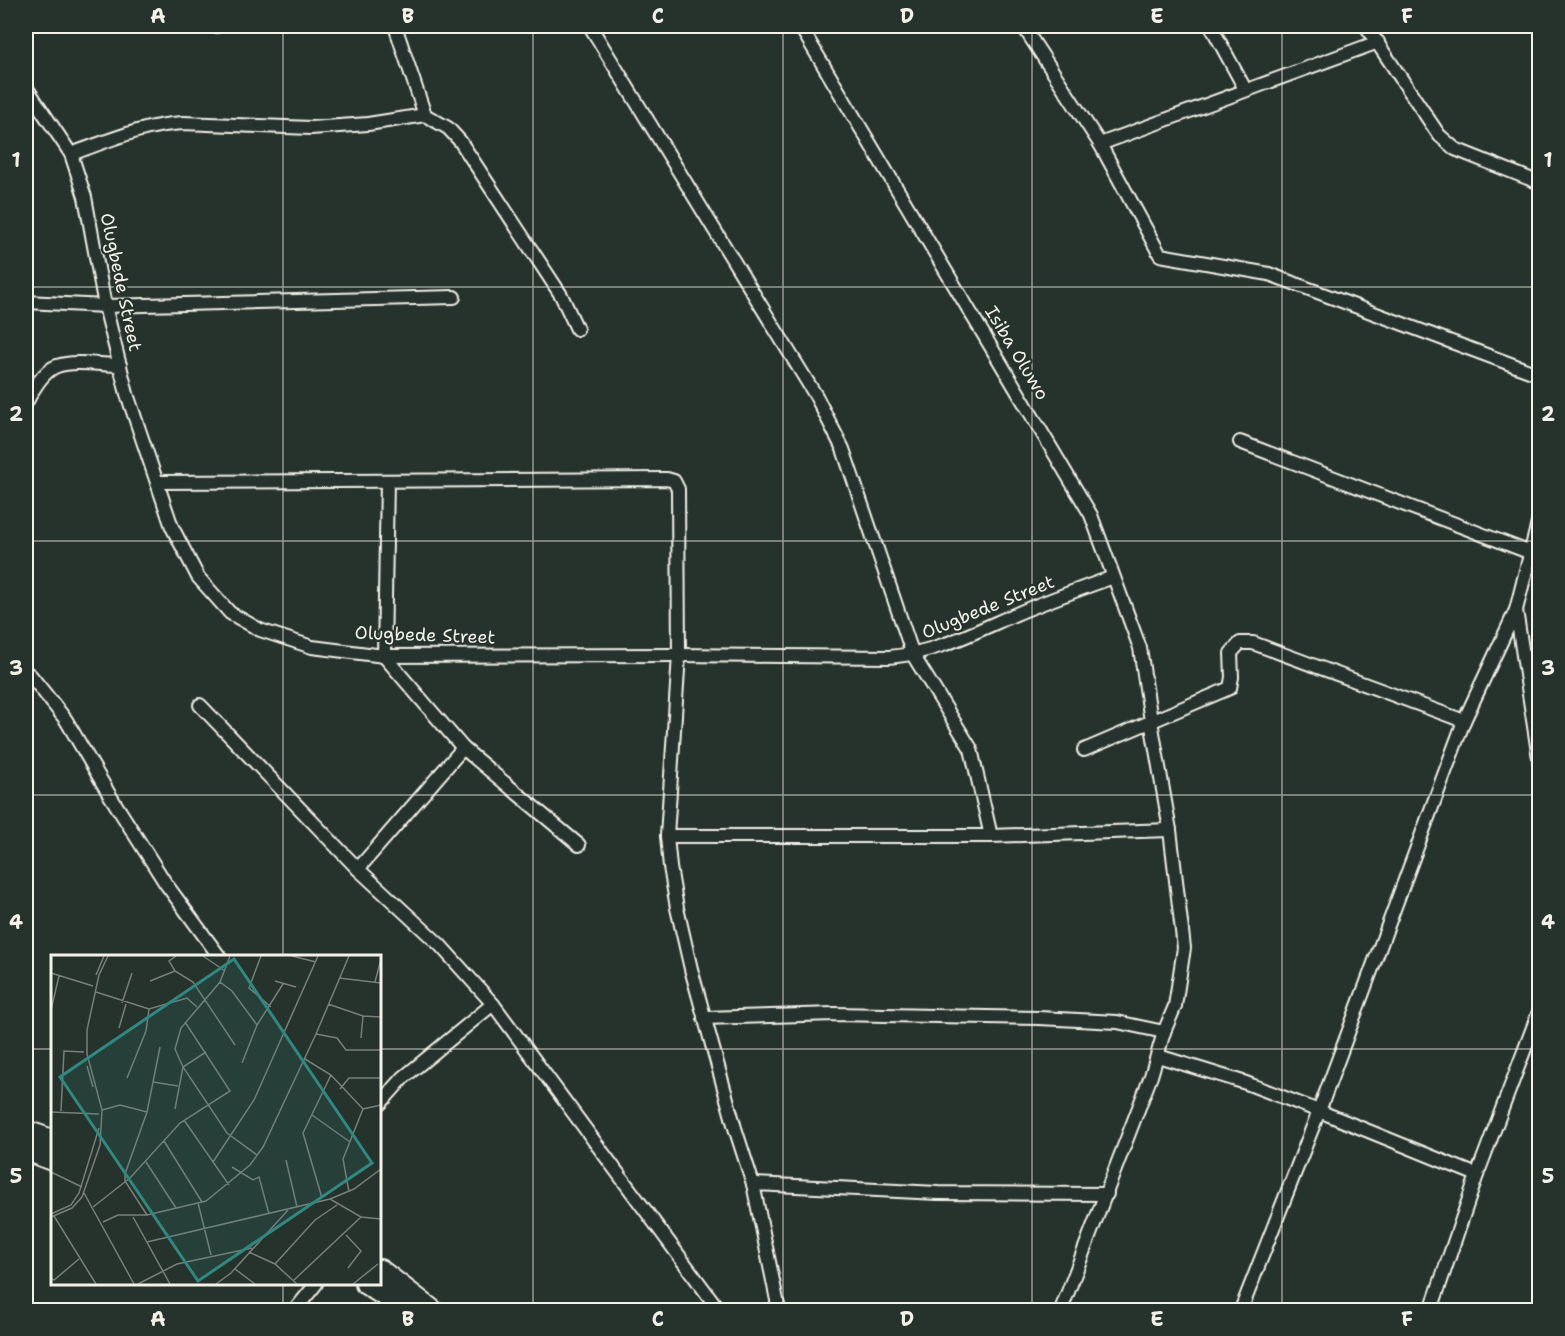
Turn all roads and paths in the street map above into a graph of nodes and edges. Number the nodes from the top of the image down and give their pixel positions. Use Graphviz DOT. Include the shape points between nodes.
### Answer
graph roads {
  1 [pos="212,26"];
  2 [pos="216,26"];
  3 [pos="395,26"];
  4 [pos="590,26"];
  5 [pos="800,26"];
  6 [pos="1023,26"];
  7 [pos="1211,26"];
  8 [pos="1366,26"];
  9 [pos="1378,42"];
  10 [pos="26,88"];
  11 [pos="1245,89"];
  12 [pos="425,115"];
  13 [pos="1100,144"];
  14 [pos="71,154"];
  15 [pos="1539,183"];
  16 [pos="454,297"];
  17 [pos="26,302"];
  18 [pos="105,306"];
  19 [pos="577,329"];
  20 [pos="120,365"];
  21 [pos="1539,375"];
  22 [pos="26,403"];
  23 [pos="1240,442"];
  24 [pos="387,481"];
  25 [pos="157,482"];
  26 [pos="1539,515"];
  27 [pos="1531,553"];
  28 [pos="1113,577"];
  29 [pos="1516,610"];
  30 [pos="679,655"];
  31 [pos="913,655"];
  32 [pos="384,656"];
  33 [pos="26,672"];
  34 [pos="200,705"];
  35 [pos="1151,721"];
  36 [pos="1464,721"];
  37 [pos="464,748"];
  38 [pos="1084,750"];
  39 [pos="1539,765"];
  40 [pos="1170,830"];
  41 [pos="667,836"];
  42 [pos="992,836"];
  43 [pos="579,845"];
  44 [pos="358,869"];
  45 [pos="218,955"];
  46 [pos="493,1004"];
  47 [pos="1539,1009"];
  48 [pos="704,1017"];
  49 [pos="1164,1032"];
  50 [pos="1158,1056"];
  51 [pos="381,1103"];
  52 [pos="1319,1111"];
  53 [pos="26,1131"];
  54 [pos="51,1140"];
  55 [pos="26,1150"];
  56 [pos="51,1160"];
  57 [pos="1477,1175"];
  58 [pos="753,1184"];
  59 [pos="1107,1194"];
  60 [pos="381,1271"];
  61 [pos="315,1285"];
  62 [pos="368,1285"];
  63 [pos="295,1311"];
  64 [pos="404,1311"];
  65 [pos="432,1311"];
  66 [pos="719,1311"];
  67 [pos="779,1311"];
  68 [pos="1061,1311"];
  69 [pos="1241,1311"];
  70 [pos="1431,1311"];
  1 -- 2 [label="street"];
  3 -- 12 [label="street"];
  4 -- 31 [label="street" via="843,449"];
  5 -- 28 [label="street, Isiba Oluwo" via="1091,515"];
  6 -- 13 [label="street"];
  7 -- 11 [label="street"];
  8 -- 9 [label="street"];
  9 -- 11 [label="street"];
  9 -- 15 [label="street" via="1439,135 1455,149"];
  10 -- 14 [label="street, Olugbede Street"];
  11 -- 13 [label="street"];
  12 -- 14 [label="street" via="310,128 162,124"];
  12 -- 19 [label="street" via="460,141 561,295"];
  13 -- 21 [label="street" via="1160,255 1269,274"];
  14 -- 18 [label="street, Olugbede Street" via="85,197"];
  16 -- 18 [label="street"];
  17 -- 18 [label="street"];
  18 -- 20 [label="street, Olugbede Street"];
  20 -- 22 [label="street" via="54,367 36,384"];
  20 -- 25 [label="street, Olugbede Street"];
  23 -- 27 [label="street"];
  24 -- 25 [label="street"];
  24 -- 30 [label="street" via="674,481 678,489"];
  24 -- 32 [label="street"];
  25 -- 32 [label="street, Olugbede Street" via="172,526 198,577 230,613 260,630 312,647"];
  26 -- 27 [label="street"];
  27 -- 29 [label="street"];
  28 -- 31 [label="street, Olugbede Street"];
  28 -- 35 [label="street, Isiba Oluwo" via="1140,648"];
  29 -- 36 [label="street"];
  29 -- 39 [label="street"];
  30 -- 31 [label="street, Olugbede Street"];
  30 -- 32 [label="street, Olugbede Street"];
  30 -- 41 [label="street"];
  31 -- 42 [label="street" via="971,749"];
  32 -- 37 [label="street"];
  33 -- 45 [label="street" via="66,720 166,884"];
  34 -- 44 [label="street"];
  35 -- 36 [label="street" via="1230,688 1231,653 1240,643 1253,643"];
  35 -- 38 [label="street"];
  35 -- 40 [label="street, Isiba Oluwo"];
  36 -- 52 [label="street"];
  37 -- 43 [label="street"];
  37 -- 44 [label="street"];
  40 -- 42 [label="street"];
  40 -- 49 [label="street, Isiba Oluwo" via="1184,948 1175,1006"];
  41 -- 42 [label="street"];
  41 -- 48 [label="street" via="677,908"];
  44 -- 46 [label="street" via="440,945"];
  46 -- 51 [label="street" via="404,1078"];
  46 -- 66 [label="street"];
  47 -- 57 [label="street"];
  48 -- 49 [label="street" via="834,1014 1039,1018 1117,1022"];
  48 -- 58 [label="street"];
  49 -- 50 [label="street, Isiba Oluwo"];
  50 -- 52 [label="street"];
  50 -- 59 [label="street, Isiba Oluwo"];
  52 -- 57 [label="street"];
  52 -- 69 [label="street"];
  53 -- 54 [label="main road"];
  55 -- 56 [label="main road"];
  57 -- 70 [label="street"];
  58 -- 59 [label="street" via="938,1193"];
  58 -- 67 [label="street"];
  59 -- 68 [label="street, Isiba Oluwo"];
  60 -- 65 [label="main road"];
  61 -- 63 [label="street"];
  62 -- 64 [label="main road"];
}
